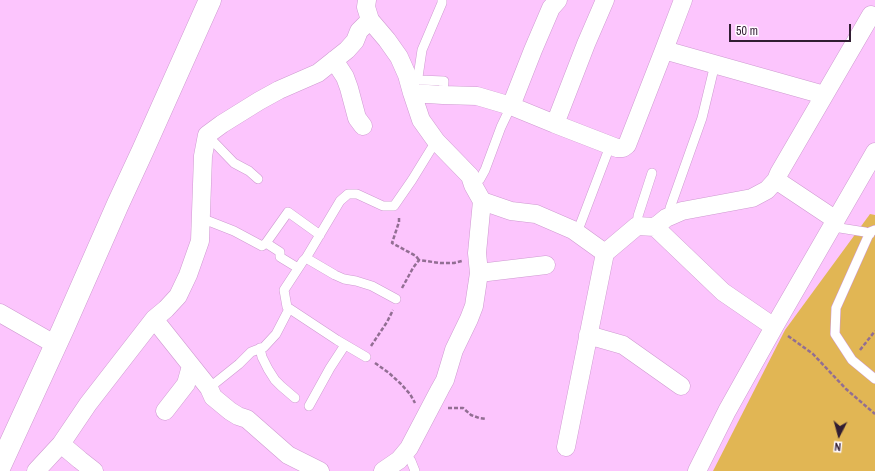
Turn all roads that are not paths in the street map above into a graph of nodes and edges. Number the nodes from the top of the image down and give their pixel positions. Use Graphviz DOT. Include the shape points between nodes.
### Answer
graph roads {
  1 [pos="210,0"];
  2 [pos="367,0"];
  3 [pos="442,0"];
  4 [pos="558,0"];
  5 [pos="605,0"];
  6 [pos="683,0"];
  7 [pos="871,10"];
  8 [pos="370,20"];
  9 [pos="664,50"];
  10 [pos="334,60"];
  11 [pos="715,64"];
  12 [pos="412,93"];
  13 [pos="443,95"];
  14 [pos="824,95"];
  15 [pos="511,106"];
  16 [pos="555,124"];
  17 [pos="363,126"];
  18 [pos="207,135"];
  19 [pos="436,141"];
  20 [pos="610,146"];
  21 [pos="875,152"];
  22 [pos="652,173"];
  23 [pos="258,179"];
  24 [pos="776,180"];
  25 [pos="473,186"];
  26 [pos="482,201"];
  27 [pos="672,215"];
  28 [pos="201,220"];
  29 [pos="834,222"];
  30 [pos="646,226"];
  31 [pos="575,232"];
  32 [pos="872,232"];
  33 [pos="320,235"];
  34 [pos="266,243"];
  35 [pos="604,253"];
  36 [pos="306,258"];
  37 [pos="546,265"];
  38 [pos="298,268"];
  39 [pos="479,273"];
  40 [pos="396,298"];
  41 [pos="290,309"];
  42 [pos="0,314"];
  43 [pos="154,319"];
  44 [pos="774,327"];
  45 [pos="588,335"];
  46 [pos="56,345"];
  47 [pos="345,345"];
  48 [pos="260,348"];
  49 [pos="366,357"];
  50 [pos="191,366"];
  51 [pos="875,379"];
  52 [pos="681,386"];
  53 [pos="208,388"];
  54 [pos="295,398"];
  55 [pos="309,406"];
  56 [pos="165,411"];
  57 [pos="61,444"];
  58 [pos="566,447"];
  59 [pos="405,453"];
  60 [pos="0,466"];
  61 [pos="36,471"];
  62 [pos="94,471"];
  63 [pos="320,471"];
  64 [pos="383,471"];
  65 [pos="415,471"];
  66 [pos="697,471"];
  1 -- 46 [label="street"];
  2 -- 8 [label="street" via="366,7"];
  3 -- 13 [label="lane" via="422,50 418,77 420,80 444,81"];
  4 -- 15 [label="street" via="551,8"];
  5 -- 16 [label="street"];
  6 -- 9 [label="street"];
  7 -- 14 [label="street"];
  8 -- 10 [label="street" via="359,31 355,41"];
  8 -- 12 [label="street" via="399,57"];
  9 -- 11 [label="street"];
  9 -- 20 [label="street" via="628,145 623,148"];
  10 -- 17 [label="street" via="345,77 357,118"];
  10 -- 18 [label="street" via="318,73 265,97"];
  11 -- 14 [label="street"];
  11 -- 27 [label="lane" via="702,118 670,208"];
  12 -- 13 [label="street"];
  12 -- 19 [label="street" via="421,120"];
  13 -- 15 [label="street" via="477,96"];
  14 -- 24 [label="street"];
  15 -- 16 [label="street"];
  15 -- 25 [label="lane" via="485,170"];
  16 -- 20 [label="street"];
  18 -- 23 [label="lane" via="234,163"];
  18 -- 28 [label="street" via="202,156"];
  19 -- 25 [label="street" via="470,176"];
  19 -- 33 [label="lane" via="394,206 383,206 357,194 348,194 340,201"];
  20 -- 31 [label="lane"];
  21 -- 29 [label="street"];
  22 -- 30 [label="lane" via="638,216"];
  24 -- 27 [label="street" via="767,190 752,198"];
  24 -- 29 [label="street"];
  25 -- 26 [label="street"];
  26 -- 31 [label="street" via="511,211 536,214"];
  26 -- 39 [label="street" via="477,254"];
  27 -- 30 [label="street"];
  28 -- 34 [label="lane" via="234,231 262,246"];
  28 -- 43 [label="street" via="200,242 188,275 178,296"];
  29 -- 32 [label="lane" via="840,228"];
  29 -- 44 [label="street"];
  30 -- 35 [label="street"];
  30 -- 44 [label="street" via="723,292"];
  31 -- 35 [label="street"];
  32 -- 51 [label="lane" via="836,308 835,334 852,360"];
  33 -- 34 [label="lane" via="288,212"];
  33 -- 36 [label="lane"];
  34 -- 38 [label="lane" via="280,252 280,257"];
  35 -- 45 [label="street"];
  36 -- 38 [label="lane"];
  36 -- 40 [label="lane" via="344,279 372,286"];
  37 -- 39 [label="street"];
  38 -- 41 [label="lane" via="284,290 287,307"];
  39 -- 59 [label="street" via="474,306 454,350 445,380"];
  41 -- 47 [label="lane"];
  41 -- 48 [label="lane" via="276,334"];
  42 -- 46 [label="street"];
  43 -- 50 [label="street"];
  43 -- 57 [label="street" via="88,404"];
  44 -- 66 [label="street"];
  45 -- 52 [label="street" via="623,345"];
  45 -- 58 [label="street"];
  46 -- 60 [label="street"];
  47 -- 49 [label="lane"];
  47 -- 55 [label="lane"];
  48 -- 53 [label="lane" via="251,352"];
  48 -- 54 [label="lane" via="268,369"];
  50 -- 53 [label="street"];
  50 -- 56 [label="street" via="186,384"];
  53 -- 63 [label="street" via="213,397 230,411 247,419 288,455"];
  57 -- 61 [label="street"];
  57 -- 62 [label="street"];
  59 -- 64 [label="street"];
  59 -- 65 [label="lane"];
}
